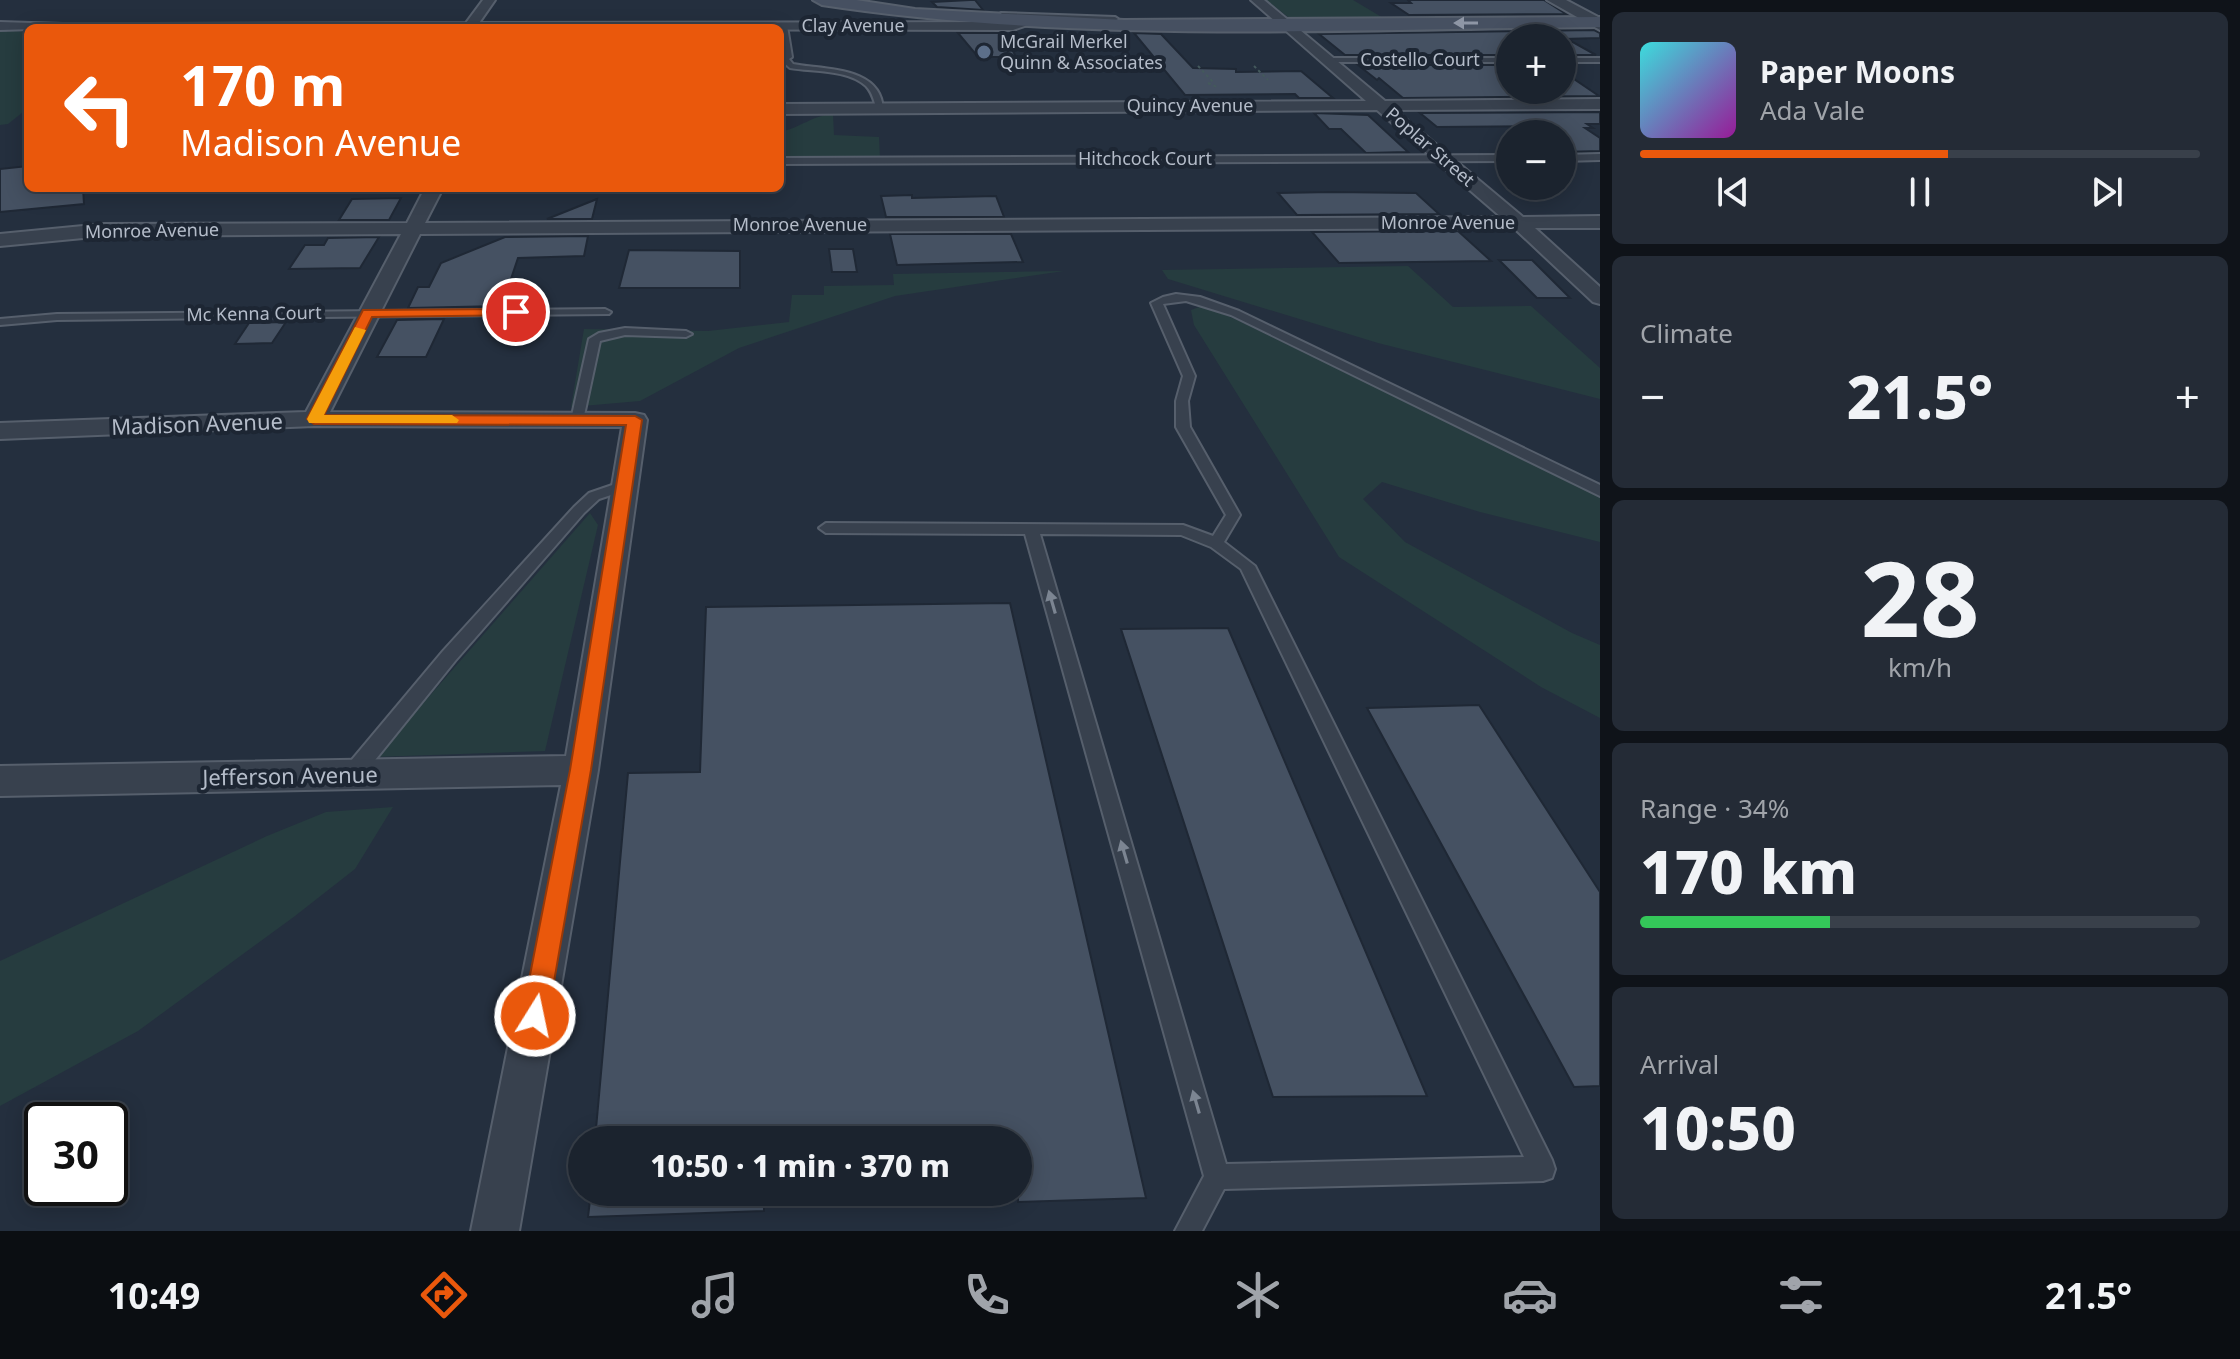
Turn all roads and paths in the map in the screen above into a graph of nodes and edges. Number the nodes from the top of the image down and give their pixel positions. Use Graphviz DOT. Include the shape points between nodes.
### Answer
graph roads {
  1 [pos="489,0"];
  2 [pos="822,0"];
  3 [pos="1257,0"];
  4 [pos="1555,0"];
  5 [pos="1002,13"];
  6 [pos="1115,19"];
  7 [pos="1033,21"];
  8 [pos="1288,23"];
  9 [pos="1598,23"];
  10 [pos="471,24"];
  11 [pos="0,26"];
  12 [pos="784,26"];
  13 [pos="24,27"];
  14 [pos="784,59"];
  15 [pos="1330,60"];
  16 [pos="1496,60"];
  17 [pos="1576,60"];
  18 [pos="1600,60"];
  19 [pos="784,61"];
  20 [pos="1198,66"];
  21 [pos="1254,66"];
  22 [pos="1268,80"];
  23 [pos="1214,84"];
  24 [pos="1600,104"];
  25 [pos="1381,105"];
  26 [pos="880,108"];
  27 [pos="784,109"];
  28 [pos="1600,157"];
  29 [pos="1442,158"];
  30 [pos="1496,158"];
  31 [pos="1576,158"];
  32 [pos="784,161"];
  33 [pos="432,192"];
  34 [pos="1600,222"];
  35 [pos="1519,223"];
  36 [pos="415,227"];
  37 [pos="3,243"];
  38 [pos="1600,298"];
  39 [pos="605,312"];
  40 [pos="368,313"];
  41 [pos="0,322"];
  42 [pos="686,334"];
  43 [pos="314,419"];
  44 [pos="577,420"];
  45 [pos="0,431"];
  46 [pos="624,486"];
  47 [pos="1600,491"];
  48 [pos="826,528"];
  49 [pos="1031,528"];
  50 [pos="1216,543"];
  51 [pos="581,770"];
  52 [pos="352,774"];
  53 [pos="0,781"];
  54 [pos="1217,1177"];
  55 [pos="495,1231"];
  56 [pos="1188,1231"];
  1 -- 10 [label="street"];
  2 -- 5 [label="main road, Clay Avenue" via="915,14"];
  3 -- 8 [label="street, Poplar Street"];
  4 -- 9 [label="street"];
  5 -- 6 [label="lane"];
  5 -- 7 [label="main road, Clay Avenue"];
  7 -- 8 [label="main road, Clay Avenue"];
  7 -- 12 [label="street, Clay Avenue" via="1013,26"];
  9 -- 8 [label="main road, Clay Avenue, one-way"];
  8 -- 15 [label="street, Poplar Street"];
  11 -- 13 [label="street"];
  12 -- 14 [label="lane"];
  15 -- 16 [label="lane, Costello Court"];
  15 -- 25 [label="street, Poplar Street"];
  17 -- 18 [label="lane"];
  19 -- 26 [label="lane" via="846,73 878,94"];
  20 -- 23 [label="path"];
  21 -- 22 [label="path"];
  24 -- 25 [label="street, Quincy Avenue"];
  25 -- 26 [label="street, Quincy Avenue"];
  25 -- 29 [label="street, Poplar Street"];
  26 -- 27 [label="street, Quincy Avenue"];
  28 -- 31 [label="lane"];
  29 -- 30 [label="lane, Hitchcock Court"];
  29 -- 32 [label="lane, Hitchcock Court"];
  29 -- 35 [label="street, Poplar Street"];
  33 -- 36 [label="street"];
  34 -- 35 [label="street, Monroe Avenue"];
  35 -- 36 [label="street, Monroe Avenue"];
  35 -- 38 [label="street, Poplar Street"];
  36 -- 37 [label="street, Monroe Avenue" via="104,230"];
  36 -- 40 [label="street"];
  39 -- 40 [label="lane, Mc Kenna Court"];
  40 -- 41 [label="lane, Mc Kenna Court"];
  40 -- 43 [label="street"];
  42 -- 44 [label="lane" via="598,336"];
  43 -- 44 [label="street, Madison Avenue"];
  43 -- 45 [label="street, Madison Avenue"];
  44 -- 46 [label="street, Madison Avenue" via="635,420"];
  46 -- 51 [label="street"];
  46 -- 52 [label="lane" via="594,496 579,510"];
  47 -- 50 [label="lane" via="1235,313 1191,297 1168,297 1157,303 1189,376 1182,401 1183,427 1233,515"];
  48 -- 49 [label="lane"];
  49 -- 50 [label="lane" via="1183,530"];
  54 -- 49 [label="lane, one-way"];
  50 -- 54 [label="lane" via="1247,566 1543,1169"];
  51 -- 52 [label="street, Jefferson Avenue"];
  51 -- 55 [label="street"];
  52 -- 53 [label="street, Jefferson Avenue"];
  54 -- 56 [label="lane"];
}
